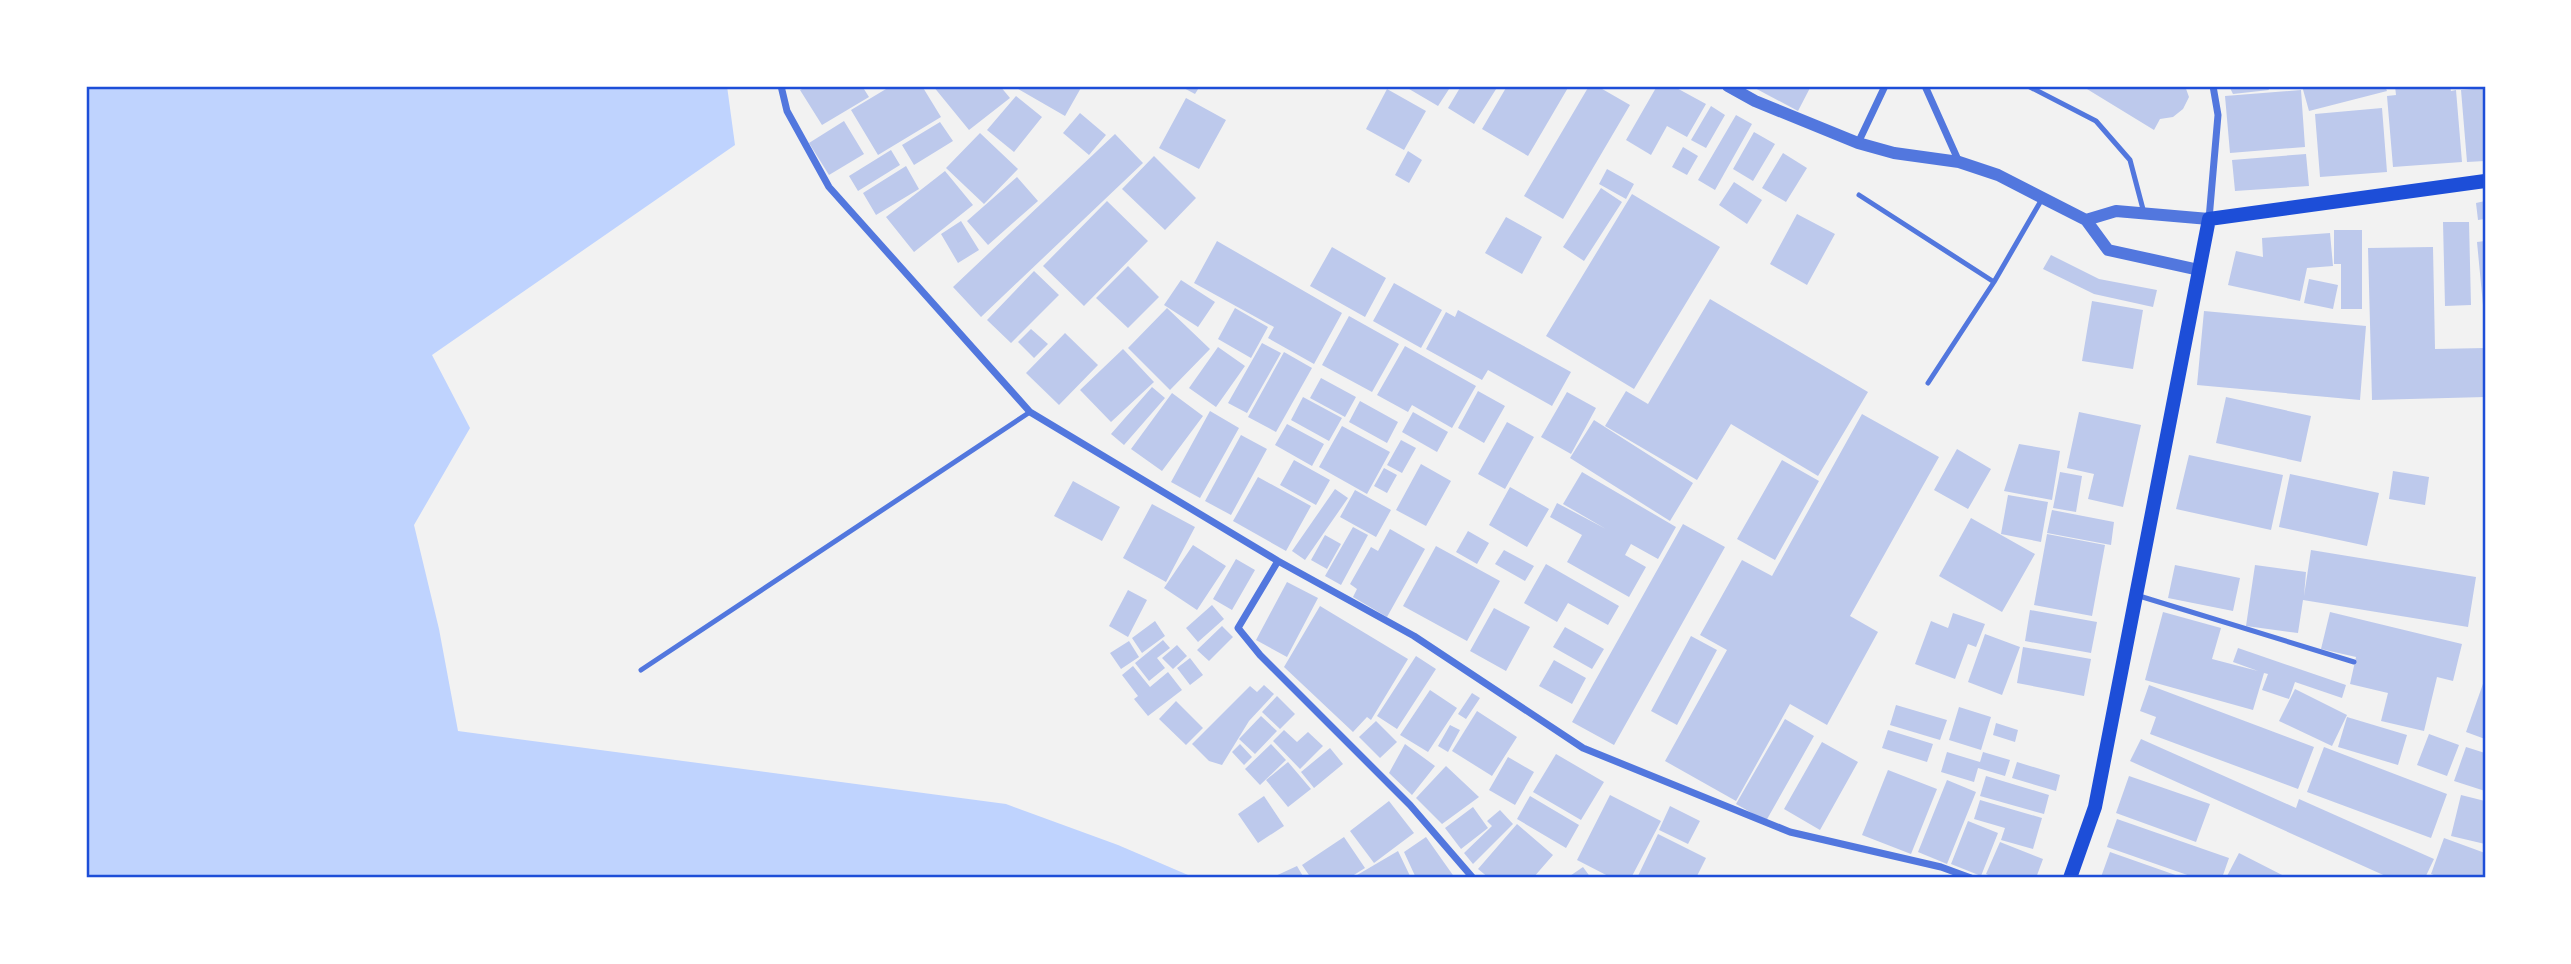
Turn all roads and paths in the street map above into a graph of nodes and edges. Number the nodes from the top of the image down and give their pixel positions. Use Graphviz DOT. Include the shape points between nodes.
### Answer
graph roads {
  1 [pos="781,86"];
  2 [pos="1727,86"];
  3 [pos="1885,86"];
  4 [pos="1925,86"];
  5 [pos="2028,86"];
  6 [pos="2213,86"];
  7 [pos="1858,143"];
  8 [pos="1959,162"];
  9 [pos="2485,181"];
  10 [pos="1859,195"];
  11 [pos="2043,196"];
  12 [pos="2144,213"];
  13 [pos="2086,219"];
  14 [pos="2209,219"];
  15 [pos="2199,270"];
  16 [pos="1994,282"];
  17 [pos="1928,383"];
  18 [pos="1030,412"];
  19 [pos="1278,561"];
  20 [pos="2136,595"];
  21 [pos="2354,662"];
  22 [pos="641,670"];
  23 [pos="1473,878"];
  24 [pos="1971,878"];
  25 [pos="2070,878"];
  1 -- 18 [label="street" via="787,111 829,187"];
  2 -- 7 [label="street"];
  3 -- 7 [label="street"];
  4 -- 8 [label="street"];
  5 -- 12 [label="lane" via="2096,121 2130,160"];
  6 -- 14 [label="street" via="2218,115"];
  7 -- 8 [label="street"];
  8 -- 11 [label="street"];
  9 -- 14 [label="main road"];
  10 -- 16 [label="lane"];
  11 -- 13 [label="street"];
  11 -- 16 [label="lane"];
  12 -- 13 [label="street" via="2116,211"];
  12 -- 14 [label="street"];
  13 -- 15 [label="street" via="2108,250"];
  14 -- 15 [label="main road"];
  15 -- 20 [label="main road"];
  16 -- 17 [label="lane"];
  18 -- 19 [label="street"];
  18 -- 22 [label="lane"];
  19 -- 23 [label="street" via="1238,628 1410,805"];
  19 -- 24 [label="street" via="1414,636 1583,748 1790,832"];
  20 -- 21 [label="lane"];
  20 -- 25 [label="main road" via="2095,807"];
}
